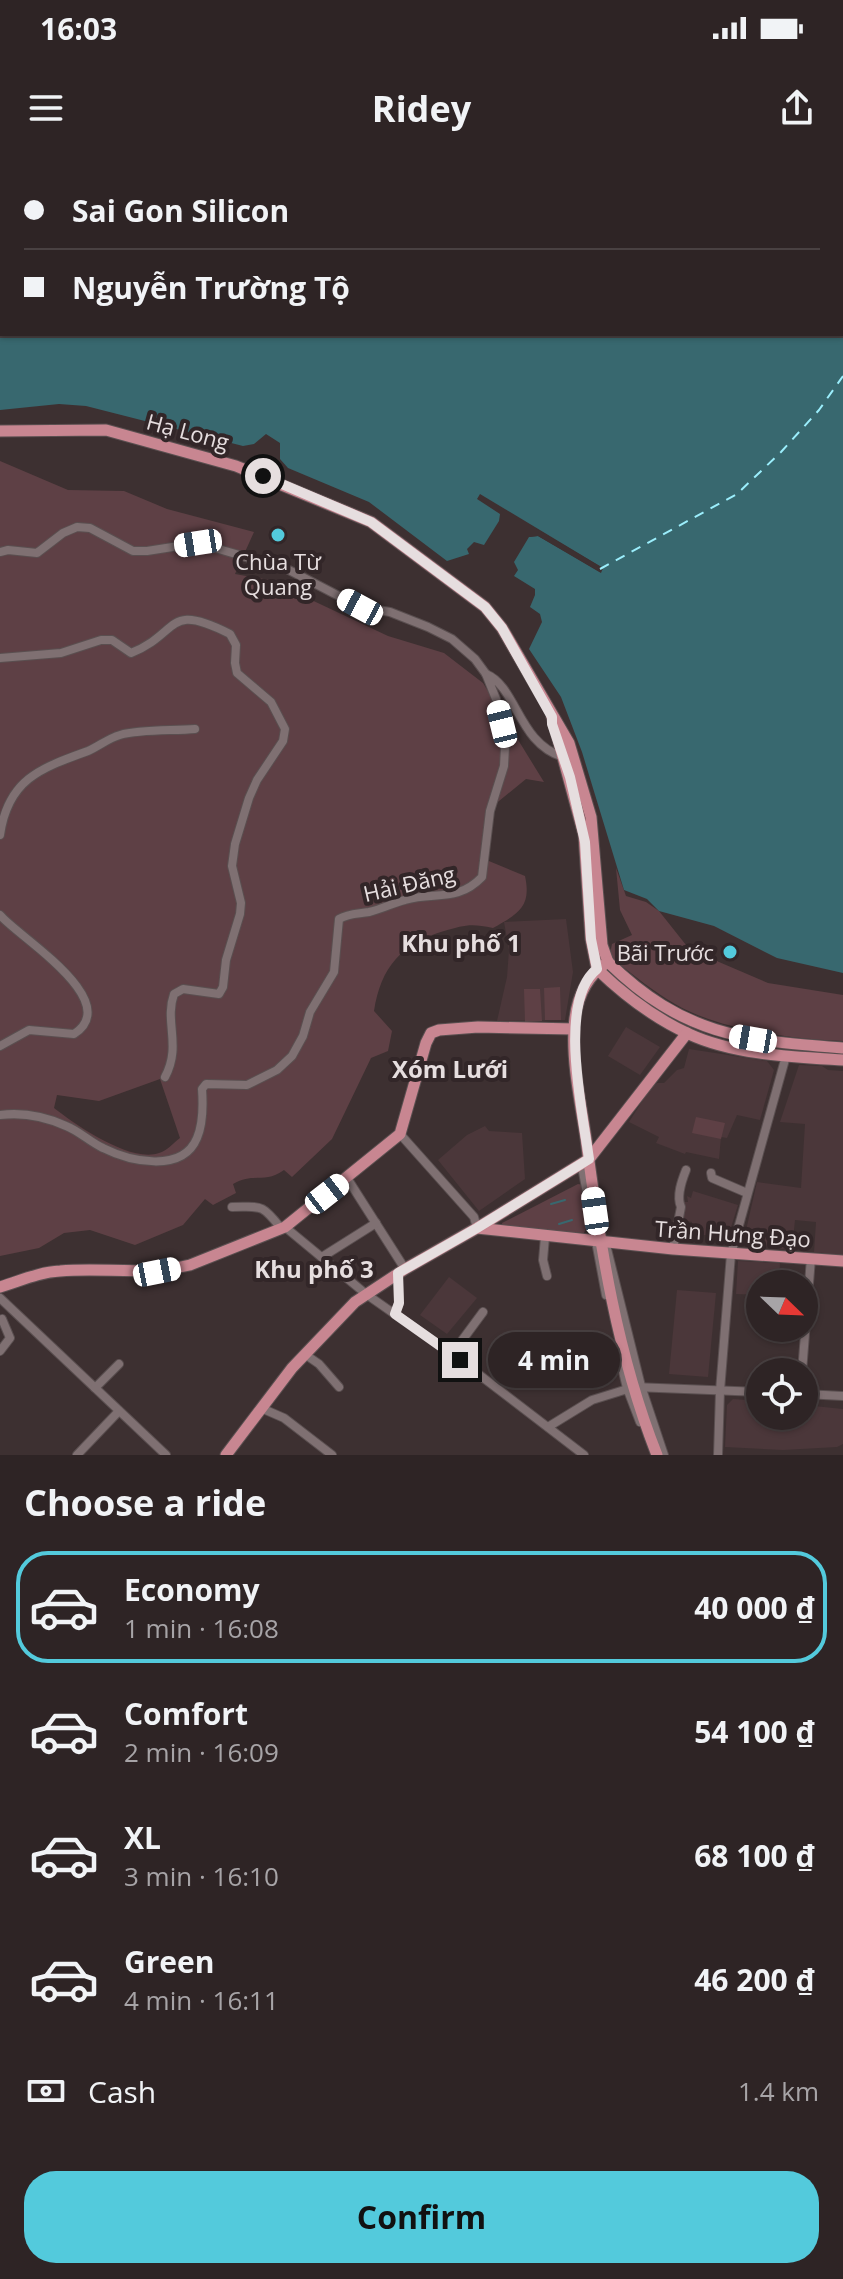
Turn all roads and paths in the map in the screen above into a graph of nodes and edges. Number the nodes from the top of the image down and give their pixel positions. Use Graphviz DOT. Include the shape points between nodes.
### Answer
graph roads {
  1 [pos="0,431"];
  2 [pos="0,552"];
  3 [pos="0,658"];
  4 [pos="486,674"];
  5 [pos="195,729"];
  6 [pos="568,756"];
  7 [pos="0,835"];
  8 [pos="0,915"];
  9 [pos="603,966"];
  10 [pos="574,1029"];
  11 [pos="687,1033"];
  12 [pos="0,1046"];
  13 [pos="843,1048"];
  14 [pos="786,1056"];
  15 [pos="843,1060"];
  16 [pos="165,1077"];
  17 [pos="0,1115"];
  18 [pos="400,1134"];
  19 [pos="589,1159"];
  20 [pos="686,1170"];
  21 [pos="711,1173"];
  22 [pos="347,1178"];
  23 [pos="747,1193"];
  24 [pos="232,1207"];
  25 [pos="376,1223"];
  26 [pos="282,1227"];
  27 [pos="477,1228"];
  28 [pos="545,1237"];
  29 [pos="600,1242"];
  30 [pos="673,1249"];
  31 [pos="731,1254"];
  32 [pos="322,1257"];
  33 [pos="811,1258"];
  34 [pos="843,1261"];
  35 [pos="402,1271"];
  36 [pos="547,1276"];
  37 [pos="0,1287"];
  38 [pos="366,1294"];
  39 [pos="0,1298"];
  40 [pos="483,1312"];
  41 [pos="15,1313"];
  42 [pos="395,1314"];
  43 [pos="1,1320"];
  44 [pos="0,1351"];
  45 [pos="452,1354"];
  46 [pos="306,1355"];
  47 [pos="803,1358"];
  48 [pos="119,1364"];
  49 [pos="339,1387"];
  50 [pos="634,1387"];
  51 [pos="95,1388"];
  52 [pos="720,1391"];
  53 [pos="746,1392"];
  54 [pos="818,1395"];
  55 [pos="843,1396"];
  56 [pos="261,1408"];
  57 [pos="119,1411"];
  58 [pos="548,1427"];
  59 [pos="653,1441"];
  60 [pos="77,1455"];
  61 [pos="166,1455"];
  62 [pos="226,1455"];
  63 [pos="332,1455"];
  64 [pos="584,1455"];
  65 [pos="655,1455"];
  66 [pos="664,1455"];
  67 [pos="718,1455"];
  1 -- 6 [label="main road, Hạ Long" via="106,430 220,460 362,517 485,607 560,725"];
  2 -- 4 [label="street" via="37,553 77,527 90,528 133,551 198,543 287,569 360,607 428,627 452,639"];
  3 -- 16 [label="street" via="61,653 112,640 131,653 168,627 191,619 230,634 237,673 271,702 283,722 285,735 257,780 235,844 232,866 241,903 223,987 219,994 183,989 174,994 173,1058"];
  4 -- 6 [label="street" via="498,683 535,740 547,752"];
  4 -- 17 [label="street, Hải Đăng" via="505,747 482,877 451,895 407,899 339,919 334,972 287,1061 247,1085 206,1084 197,1139 179,1155 158,1162 113,1152 35,1115"];
  5 -- 7 [label="street" via="112,737 44,767 8,803"];
  6 -- 9 [label="main road, Hạ Long" via="588,800"];
  8 -- 12 [label="street" via="66,971 87,1015 74,1034 29,1030"];
  9 -- 10 [label="main road" via="583,986"];
  9 -- 11 [label="main road" via="643,1006"];
  9 -- 13 [label="main road" via="708,1029"];
  10 -- 18 [label="main road" via="478,1027 431,1033"];
  10 -- 19 [label="main road"];
  11 -- 14 [label="main road"];
  11 -- 19 [label="main road"];
  14 -- 15 [label="main road"];
  14 -- 23 [label="street"];
  18 -- 22 [label="main road"];
  18 -- 27 [label="street" via="474,1217"];
  19 -- 27 [label="main road"];
  19 -- 29 [label="main road"];
  20 -- 30 [label="street"];
  21 -- 23 [label="street"];
  22 -- 25 [label="street"];
  22 -- 26 [label="main road"];
  23 -- 31 [label="street"];
  24 -- 26 [label="street" via="259,1207"];
  25 -- 32 [label="street"];
  25 -- 35 [label="street"];
  26 -- 32 [label="street"];
  26 -- 37 [label="main road" via="175,1269 60,1271"];
  27 -- 28 [label="main road, Trần Hưng Đạo"];
  27 -- 35 [label="main road"];
  28 -- 29 [label="main road, Trần Hưng Đạo"];
  28 -- 36 [label="street"];
  29 -- 30 [label="main road, Trần Hưng Đạo"];
  29 -- 50 [label="main road"];
  30 -- 31 [label="main road, Trần Hưng Đạo"];
  31 -- 33 [label="main road, Trần Hưng Đạo"];
  31 -- 52 [label="street"];
  32 -- 38 [label="street"];
  33 -- 34 [label="main road, Trần Hưng Đạo"];
  33 -- 47 [label="street"];
  35 -- 38 [label="main road"];
  35 -- 42 [label="street"];
  38 -- 42 [label="street"];
  38 -- 46 [label="main road"];
  39 -- 41 [label="street"];
  40 -- 45 [label="street"];
  41 -- 43 [label="street"];
  41 -- 51 [label="street"];
  42 -- 45 [label="street"];
  43 -- 44 [label="street" via="10,1338"];
  45 -- 58 [label="street"];
  46 -- 49 [label="street"];
  46 -- 56 [label="main road"];
  48 -- 51 [label="street"];
  50 -- 52 [label="street"];
  50 -- 58 [label="street" via="592,1400"];
  50 -- 59 [label="main road"];
  51 -- 57 [label="street"];
  52 -- 53 [label="street"];
  52 -- 67 [label="street"];
  54 -- 55 [label="street"];
  56 -- 62 [label="main road"];
  56 -- 63 [label="street" via="284,1418"];
  57 -- 60 [label="street"];
  57 -- 61 [label="street"];
  58 -- 64 [label="street"];
  59 -- 65 [label="main road"];
  59 -- 66 [label="street"];
}
